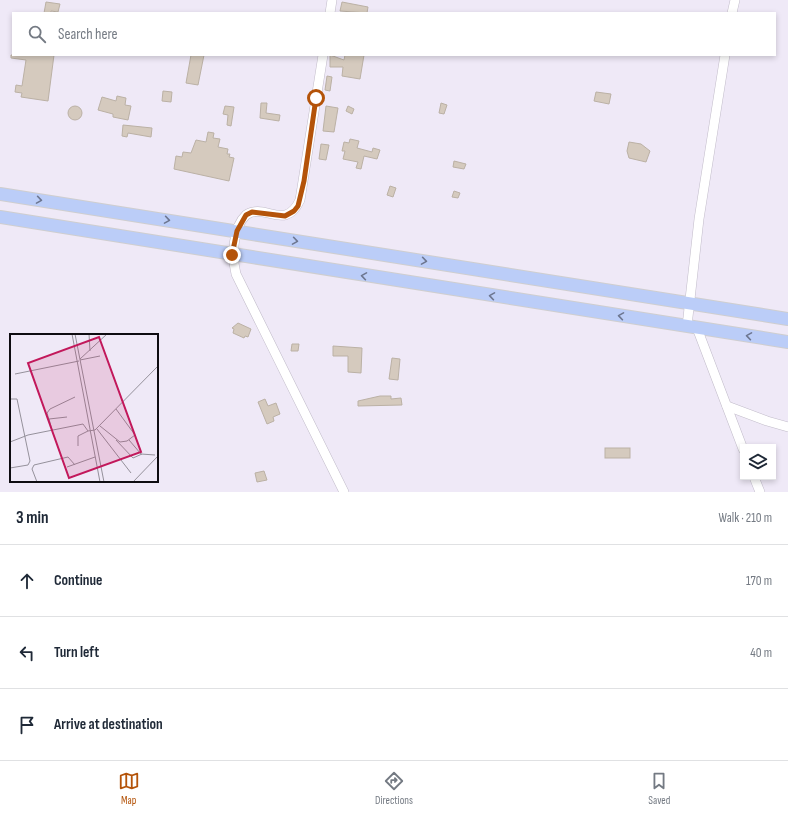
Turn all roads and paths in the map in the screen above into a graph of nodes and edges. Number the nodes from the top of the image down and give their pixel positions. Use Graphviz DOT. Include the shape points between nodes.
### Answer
graph roads {
  1 [pos="332,0"];
  2 [pos="735,0"];
  3 [pos="330,12"];
  4 [pos="732,12"];
  5 [pos="323,56"];
  6 [pos="725,56"];
  7 [pos="0,194"];
  8 [pos="0,217"];
  9 [pos="237,231"];
  10 [pos="232,255"];
  11 [pos="690,304"];
  12 [pos="788,319"];
  13 [pos="692,327"];
  14 [pos="788,342"];
  15 [pos="726,406"];
  16 [pos="788,426"];
  17 [pos="741,444"];
  18 [pos="755,480"];
  19 [pos="344,492"];
  20 [pos="760,492"];
  1 -- 3 [label="street"];
  2 -- 4 [label="street"];
  5 -- 9 [label="street" via="298,206 285,216 249,213 243,218"];
  6 -- 11 [label="street" via="699,219"];
  7 -- 9 [label="main road, one-way"];
  8 -- 10 [label="main road"];
  9 -- 10 [label="street"];
  9 -- 11 [label="main road, one-way"];
  13 -- 10 [label="main road, one-way"];
  10 -- 19 [label="street" via="236,274"];
  11 -- 12 [label="main road"];
  11 -- 13 [label="street"];
  14 -- 13 [label="main road, one-way"];
  13 -- 15 [label="street"];
  15 -- 16 [label="street"];
  15 -- 17 [label="street"];
  18 -- 20 [label="street"];
}
